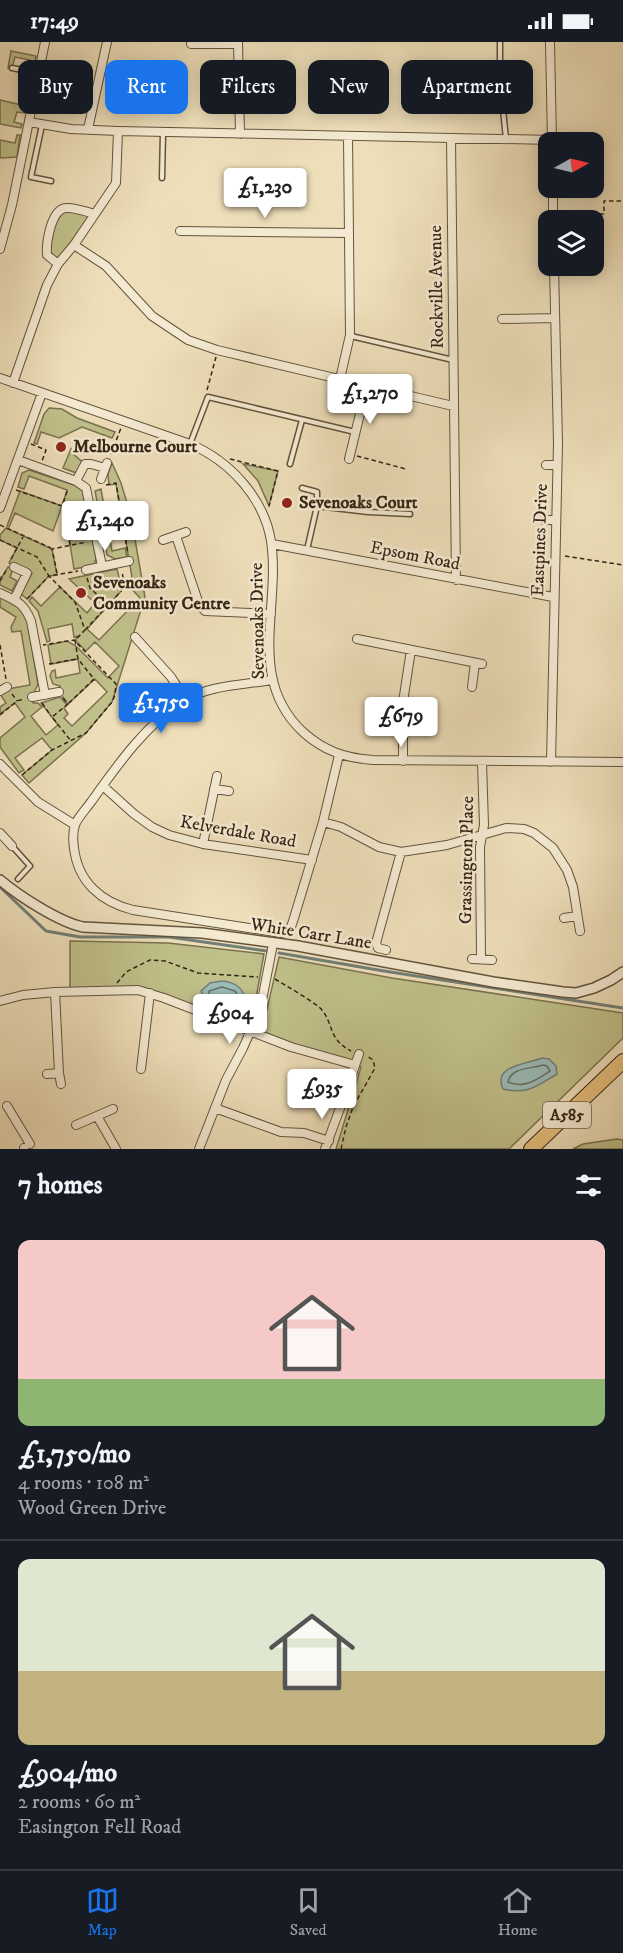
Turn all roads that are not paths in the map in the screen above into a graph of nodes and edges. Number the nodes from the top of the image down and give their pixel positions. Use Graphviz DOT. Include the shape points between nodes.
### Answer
graph roads {
  1 [pos="45,42"];
  2 [pos="107,42"];
  3 [pos="500,42"];
  4 [pos="550,42"];
  5 [pos="238,43"];
  6 [pos="191,44"];
  7 [pos="42,60"];
  8 [pos="500,60"];
  9 [pos="12,68"];
  10 [pos="18,69"];
  11 [pos="31,114"];
  12 [pos="503,114"];
  13 [pos="29,122"];
  14 [pos="43,124"];
  15 [pos="88,129"];
  16 [pos="118,131"];
  17 [pos="163,132"];
  18 [pos="552,132"];
  19 [pos="240,134"];
  20 [pos="348,136"];
  21 [pos="451,138"];
  22 [pos="506,139"];
  23 [pos="538,140"];
  24 [pos="162,178"];
  25 [pos="51,181"];
  26 [pos="95,214"];
  27 [pos="180,231"];
  28 [pos="349,234"];
  29 [pos="74,245"];
  30 [pos="0,249"];
  31 [pos="58,264"];
  32 [pos="554,276"];
  33 [pos="555,318"];
  34 [pos="502,319"];
  35 [pos="350,335"];
  36 [pos="453,360"];
  37 [pos="0,378"];
  38 [pos="340,379"];
  39 [pos="13,383"];
  40 [pos="367,385"];
  41 [pos="42,393"];
  42 [pos="453,406"];
  43 [pos="302,420"];
  44 [pos="356,432"];
  45 [pos="190,444"];
  46 [pos="350,457"];
  47 [pos="18,460"];
  48 [pos="290,464"];
  49 [pos="546,465"];
  50 [pos="557,465"];
  51 [pos="101,479"];
  52 [pos="74,480"];
  53 [pos="302,488"];
  54 [pos="2,496"];
  55 [pos="317,506"];
  56 [pos="0,508"];
  57 [pos="410,514"];
  58 [pos="544,520"];
  59 [pos="555,520"];
  60 [pos="186,532"];
  61 [pos="176,536"];
  62 [pos="163,540"];
  63 [pos="272,544"];
  64 [pos="307,550"];
  65 [pos="129,561"];
  66 [pos="102,566"];
  67 [pos="14,567"];
  68 [pos="86,570"];
  69 [pos="456,580"];
  70 [pos="0,593"];
  71 [pos="553,597"];
  72 [pos="14,600"];
  73 [pos="271,614"];
  74 [pos="135,637"];
  75 [pos="357,639"];
  76 [pos="411,650"];
  77 [pos="272,680"];
  78 [pos="473,687"];
  79 [pos="59,692"];
  80 [pos="185,699"];
  81 [pos="339,755"];
  82 [pos="403,761"];
  83 [pos="482,762"];
  84 [pos="551,762"];
  85 [pos="623,762"];
  86 [pos="0,764"];
  87 [pos="217,776"];
  88 [pos="103,786"];
  89 [pos="214,789"];
  90 [pos="229,791"];
  91 [pos="323,822"];
  92 [pos="75,825"];
  93 [pos="483,833"];
  94 [pos="2,838"];
  95 [pos="202,843"];
  96 [pos="12,846"];
  97 [pos="401,852"];
  98 [pos="312,860"];
  99 [pos="18,879"];
  100 [pos="0,880"];
  101 [pos="577,916"];
  102 [pos="564,918"];
  103 [pos="580,932"];
  104 [pos="273,944"];
  105 [pos="386,950"];
  106 [pos="472,959"];
  107 [pos="481,959"];
  108 [pos="492,960"];
  109 [pos="623,972"];
  110 [pos="55,992"];
  111 [pos="150,993"];
  112 [pos="0,1001"];
  113 [pos="250,1030"];
  114 [pos="359,1053"];
  115 [pos="623,1062"];
  116 [pos="355,1065"];
  117 [pos="141,1069"];
  118 [pos="59,1073"];
  119 [pos="47,1074"];
  120 [pos="61,1084"];
  121 [pos="7,1106"];
  122 [pos="215,1108"];
  123 [pos="113,1109"];
  124 [pos="97,1116"];
  125 [pos="76,1125"];
  126 [pos="327,1145"];
  127 [pos="27,1146"];
  128 [pos="116,1149"];
  129 [pos="200,1149"];
  130 [pos="531,1149"];
  1 -- 7 [label="street"];
  2 -- 15 [label="street"];
  3 -- 8 [label="lane"];
  4 -- 18 [label="street"];
  5 -- 6 [label="street"];
  5 -- 19 [label="street"];
  9 -- 10 [label="lane"];
  11 -- 13 [label="street"];
  12 -- 22 [label="lane"];
  13 -- 14 [label="street"];
  13 -- 30 [label="street"];
  14 -- 15 [label="street"];
  14 -- 25 [label="lane" via="31,177"];
  15 -- 16 [label="street"];
  16 -- 17 [label="street"];
  16 -- 26 [label="street" via="116,183"];
  17 -- 19 [label="street"];
  17 -- 24 [label="lane"];
  19 -- 20 [label="street"];
  20 -- 21 [label="street"];
  20 -- 28 [label="street"];
  21 -- 22 [label="street"];
  21 -- 36 [label="street, Rockville Avenue"];
  22 -- 23 [label="street"];
  26 -- 29 [label="street"];
  26 -- 31 [label="street" via="66,208 54,214 46,255"];
  27 -- 28 [label="street"];
  28 -- 35 [label="street"];
  29 -- 31 [label="street"];
  29 -- 38 [label="street" via="106,266 152,316 188,340"];
  31 -- 39 [label="street"];
  32 -- 33 [label="street, Eastpines Drive"];
  33 -- 34 [label="street"];
  33 -- 50 [label="street, Eastpines Drive"];
  35 -- 36 [label="lane"];
  35 -- 38 [label="street"];
  36 -- 42 [label="street, Rockville Avenue"];
  37 -- 39 [label="street, Sevenoaks Drive"];
  38 -- 40 [label="street"];
  39 -- 41 [label="street, Sevenoaks Drive"];
  40 -- 42 [label="street"];
  40 -- 44 [label="street"];
  41 -- 45 [label="street, Sevenoaks Drive"];
  41 -- 47 [label="street"];
  42 -- 69 [label="street, Rockville Avenue"];
  43 -- 44 [label="lane"];
  43 -- 45 [label="lane" via="208,397"];
  43 -- 48 [label="lane"];
  44 -- 46 [label="street"];
  45 -- 63 [label="street, Sevenoaks Drive" via="228,467 249,490"];
  47 -- 52 [label="street"];
  47 -- 54 [label="street"];
  49 -- 50 [label="street"];
  50 -- 59 [label="street, Eastpines Drive"];
  51 -- 52 [label="street" via="106,466 85,464"];
  52 -- 66 [label="street" via="87,489"];
  53 -- 55 [label="lane" via="317,492"];
  54 -- 56 [label="street"];
  55 -- 57 [label="lane"];
  55 -- 64 [label="lane"];
  58 -- 59 [label="street"];
  59 -- 71 [label="street, Eastpines Drive"];
  60 -- 61 [label="street"];
  61 -- 62 [label="street"];
  61 -- 73 [label="street" via="199,604 205,611"];
  63 -- 64 [label="street, Epsom Road"];
  63 -- 73 [label="street, Sevenoaks Drive"];
  64 -- 69 [label="street, Epsom Road"];
  65 -- 66 [label="street"];
  66 -- 68 [label="street"];
  67 -- 72 [label="street" via="27,573"];
  69 -- 71 [label="street, Epsom Road"];
  70 -- 72 [label="street"];
  71 -- 84 [label="street, Eastpines Drive"];
  72 -- 79 [label="street" via="27,609 31,621 40,666 38,696"];
  73 -- 77 [label="street, Sevenoaks Drive"];
  74 -- 80 [label="street" via="166,670"];
  75 -- 76 [label="street"];
  76 -- 78 [label="street" via="478,663"];
  76 -- 82 [label="street" via="403,702"];
  77 -- 80 [label="street" via="226,686"];
  77 -- 81 [label="street, Sevenoaks Drive" via="284,709 298,728"];
  80 -- 88 [label="street" via="151,726"];
  81 -- 82 [label="street, Sevenoaks Drive"];
  81 -- 91 [label="street"];
  82 -- 83 [label="street, Sevenoaks Drive"];
  83 -- 84 [label="street, Sevenoaks Drive"];
  83 -- 93 [label="street, Grassington Place"];
  84 -- 85 [label="street, Sevenoaks Drive"];
  86 -- 92 [label="street" via="38,802"];
  87 -- 89 [label="street"];
  88 -- 92 [label="street"];
  88 -- 95 [label="street, Kelverdale Road" via="152,827"];
  89 -- 90 [label="street"];
  89 -- 95 [label="street"];
  91 -- 97 [label="street" via="341,826 379,847"];
  91 -- 98 [label="street"];
  92 -- 98 [label="street" via="79,866 92,887 110,902 133,910 281,933 290,930"];
  93 -- 97 [label="street" via="447,845"];
  93 -- 101 [label="street" via="513,827 544,840 567,870"];
  93 -- 107 [label="street, Grassington Place"];
  94 -- 96 [label="street"];
  95 -- 98 [label="street, Kelverdale Road"];
  96 -- 99 [label="lane" via="30,866"];
  97 -- 105 [label="street" via="376,943"];
  100 -- 104 [label="street, White Carr Lane" via="73,925 192,932"];
  101 -- 102 [label="street"];
  101 -- 103 [label="street"];
  104 -- 109 [label="street, White Carr Lane" via="563,992 594,988"];
  104 -- 113 [label="street"];
  106 -- 107 [label="street"];
  107 -- 108 [label="street"];
  110 -- 111 [label="street" via="115,989"];
  110 -- 112 [label="street"];
  110 -- 118 [label="street"];
  111 -- 113 [label="street"];
  111 -- 117 [label="street" via="147,1061"];
  113 -- 116 [label="street" via="291,1047"];
  113 -- 122 [label="street"];
  114 -- 116 [label="street"];
  115 -- 130 [label="highway, A585"];
  116 -- 126 [label="street"];
  118 -- 119 [label="street"];
  118 -- 120 [label="street"];
  121 -- 127 [label="street"];
  122 -- 126 [label="street" via="281,1132 304,1133"];
  122 -- 129 [label="street"];
  123 -- 124 [label="street"];
  124 -- 125 [label="street"];
  124 -- 128 [label="street"];
}
